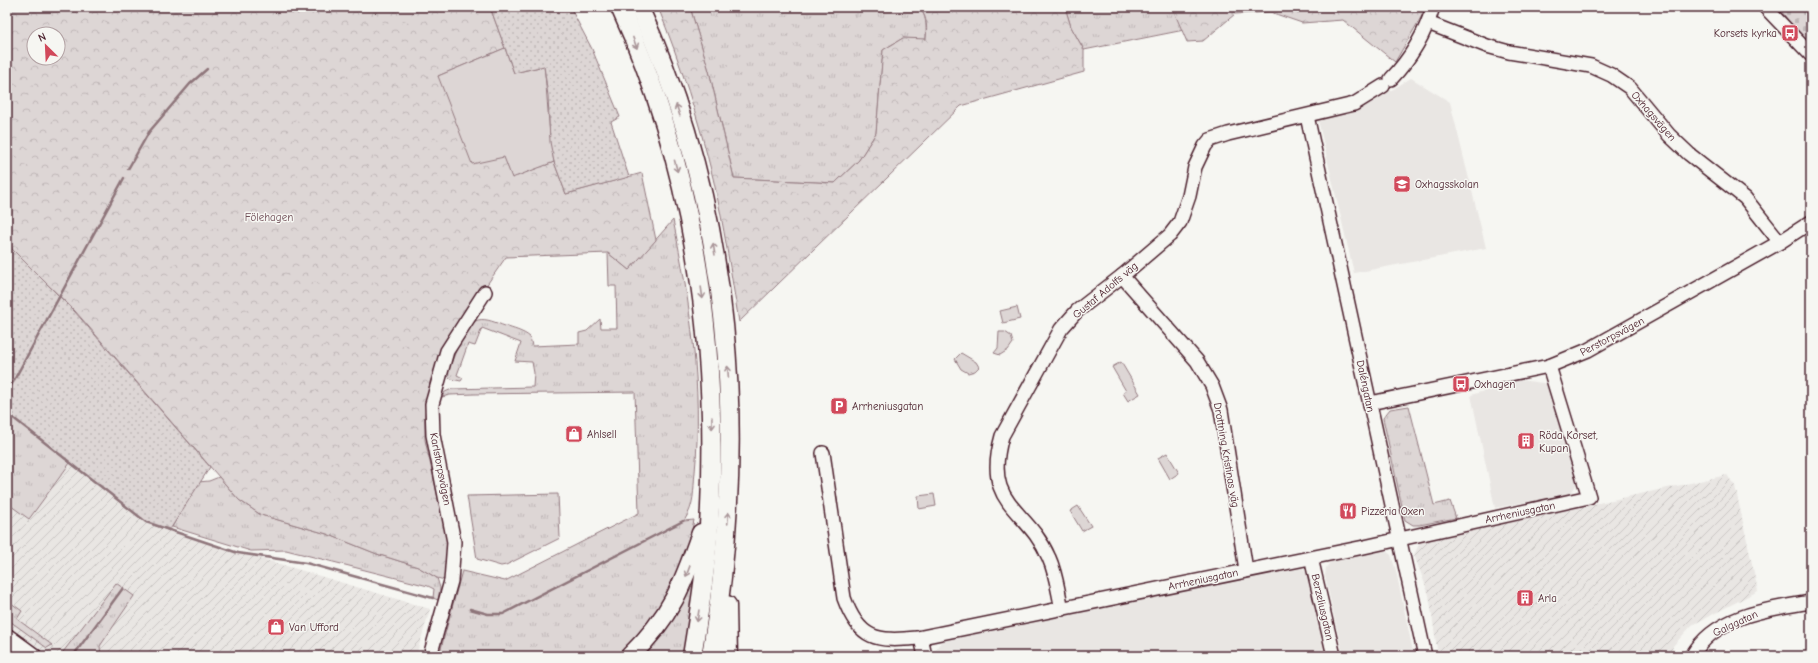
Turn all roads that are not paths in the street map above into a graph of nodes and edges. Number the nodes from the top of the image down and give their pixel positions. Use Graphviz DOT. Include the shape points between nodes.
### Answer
graph roads {
  1 [pos="620,7"];
  2 [pos="639,7"];
  3 [pos="1433,7"];
  4 [pos="1765,7"];
  5 [pos="1428,23"];
  6 [pos="1811,55"];
  7 [pos="1307,116"];
  8 [pos="1811,222"];
  9 [pos="1780,242"];
  10 [pos="1122,276"];
  11 [pos="485,292"];
  12 [pos="1549,366"];
  13 [pos="1370,403"];
  14 [pos="823,453"];
  15 [pos="710,508"];
  16 [pos="1400,539"];
  17 [pos="725,556"];
  18 [pos="1311,558"];
  19 [pos="1246,570"];
  20 [pos="1811,602"];
  21 [pos="1062,609"];
  22 [pos="7,637"];
  23 [pos="921,638"];
  24 [pos="33,656"];
  25 [pos="430,656"];
  26 [pos="630,656"];
  27 [pos="692,656"];
  28 [pos="711,656"];
  29 [pos="728,656"];
  30 [pos="925,656"];
  31 [pos="1334,656"];
  32 [pos="1425,656"];
  33 [pos="1692,656"];
  1 -- 15 [label="highway, one-way" via="665,128 694,246 707,335 711,395"];
  17 -- 2 [label="highway, one-way" via="730,481 730,396 725,332 713,243 692,155 678,110 662,60"];
  3 -- 5 [label="street, Gustaf Adolfs väg"];
  4 -- 6 [label="street"];
  5 -- 7 [label="street, Gustaf Adolfs väg" via="1414,50 1387,83 1354,104"];
  5 -- 9 [label="street, Oxhagsvägen" via="1487,46 1591,66 1611,75 1630,88 1674,140 1745,198"];
  7 -- 10 [label="street, Gustaf Adolfs väg" via="1210,140 1195,167 1180,222 1158,246"];
  7 -- 13 [label="street, Daléngatan"];
  8 -- 9 [label="street, Perstorpsvägen"];
  9 -- 12 [label="street, Perstorpsvägen" via="1588,350"];
  10 -- 19 [label="street, Drottning Kristinas väg" via="1197,361 1212,386 1221,410"];
  10 -- 21 [label="street, Gustaf Adolfs väg" via="1077,311 1062,328 1013,413 998,448 999,486 1006,500 1049,558"];
  11 -- 25 [label="street, Karlstorpsvägen" via="447,351 432,404 433,434 454,542 450,581"];
  12 -- 13 [label="street, Perstorpsvägen"];
  12 -- 16 [label="street, Arrheniusgatan" via="1589,497"];
  13 -- 16 [label="street, Daléngatan"];
  14 -- 23 [label="street, Arrheniusgatan" via="844,598 848,610 864,632 874,638"];
  15 -- 26 [label="highway, one-way" via="678,594 656,629"];
  15 -- 27 [label="highway, one-way" via="702,592"];
  16 -- 18 [label="street, Arrheniusgatan"];
  16 -- 32 [label="street, Daléngatan"];
  17 -- 28 [label="highway"];
  17 -- 29 [label="highway"];
  18 -- 19 [label="street, Arrheniusgatan"];
  18 -- 31 [label="street, Berzeliusgatan"];
  19 -- 21 [label="street, Arrheniusgatan"];
  20 -- 33 [label="street, Galggatan" via="1767,610 1738,620 1705,638"];
  21 -- 23 [label="street, Arrheniusgatan"];
  22 -- 24 [label="main road"];
  23 -- 30 [label="street"];
}
